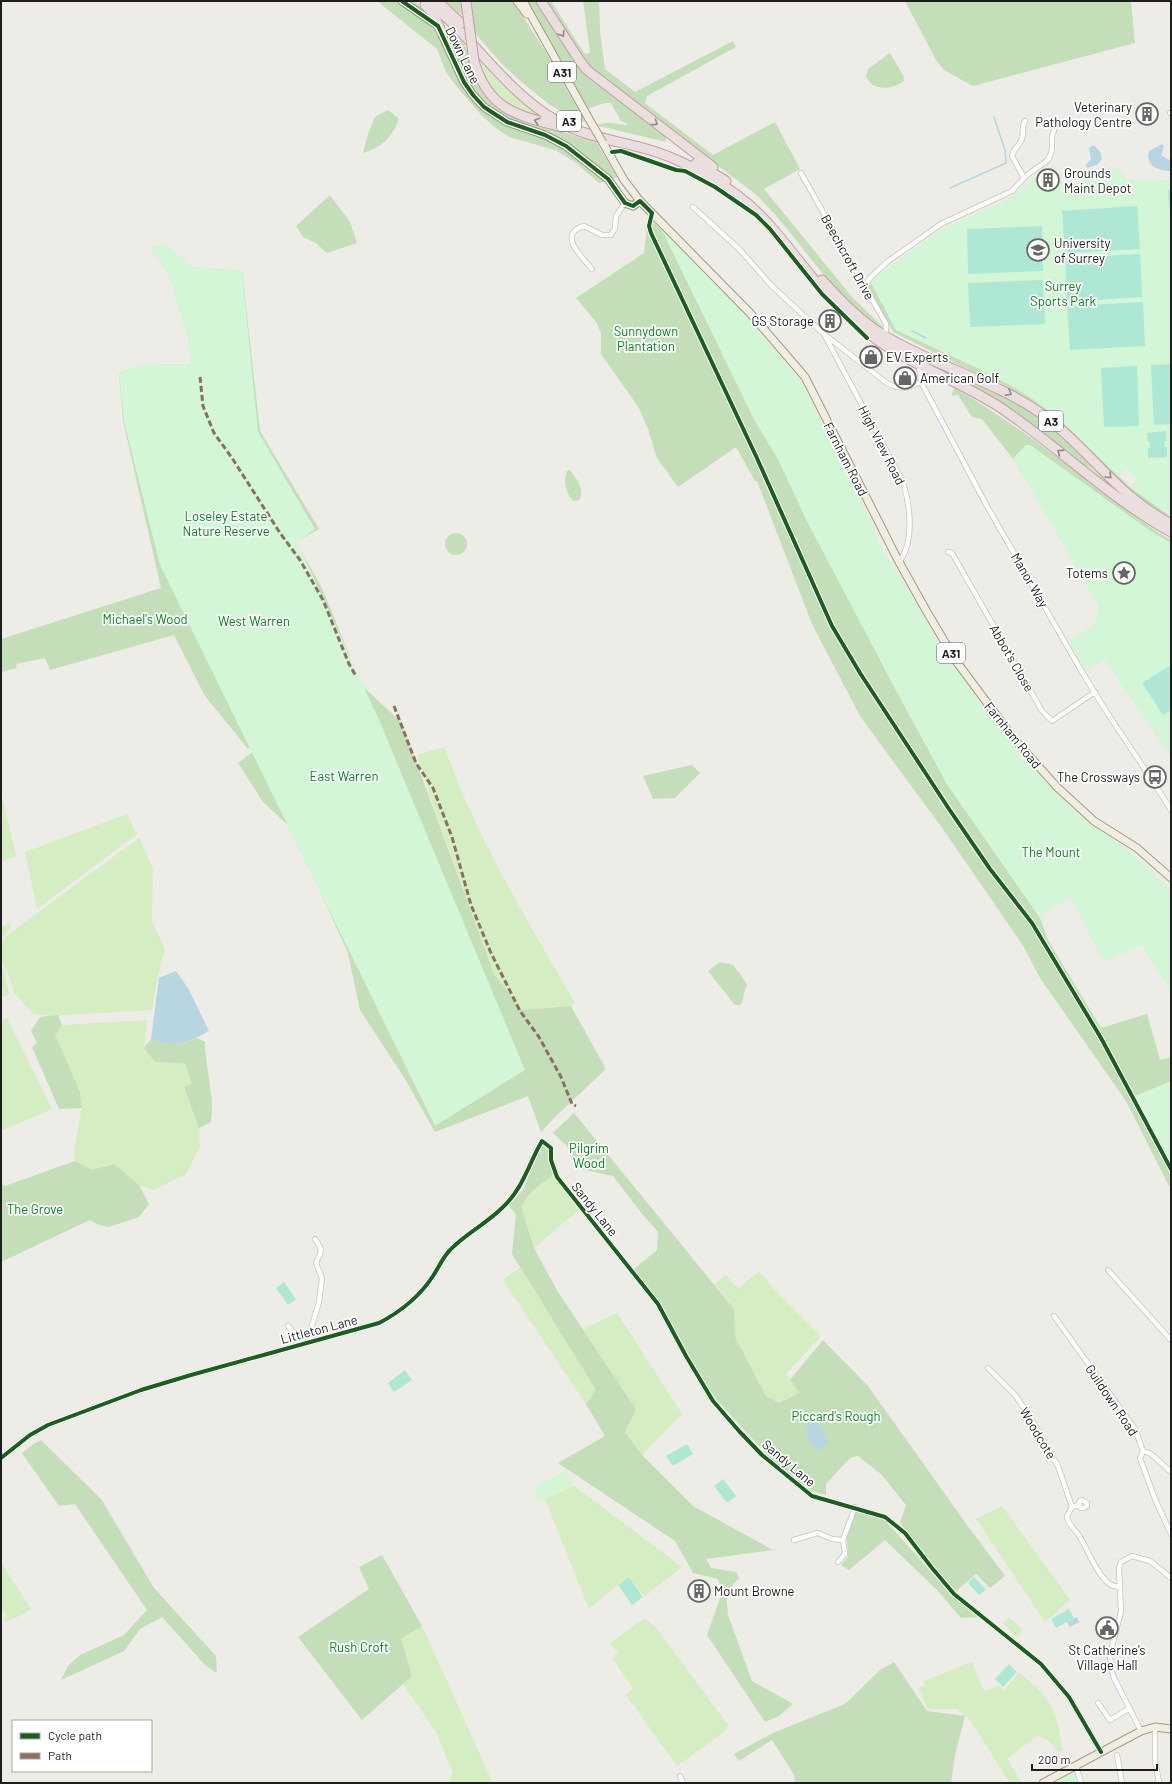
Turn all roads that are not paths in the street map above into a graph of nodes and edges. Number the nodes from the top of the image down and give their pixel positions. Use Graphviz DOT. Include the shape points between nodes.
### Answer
graph roads {
  1 [pos="402,1"];
  2 [pos="421,1"];
  3 [pos="427,1"];
  4 [pos="437,1"];
  5 [pos="466,1"];
  6 [pos="517,1"];
  7 [pos="523,1"];
  8 [pos="541,1"];
  9 [pos="536,25"];
  10 [pos="441,31"];
  11 [pos="1025,121"];
  12 [pos="1054,131"];
  13 [pos="588,135"];
  14 [pos="801,173"];
  15 [pos="1024,178"];
  16 [pos="735,187"];
  17 [pos="640,201"];
  18 [pos="624,204"];
  19 [pos="694,207"];
  20 [pos="592,269"];
  21 [pos="865,286"];
  22 [pos="824,334"];
  23 [pos="882,339"];
  24 [pos="839,346"];
  25 [pos="833,351"];
  26 [pos="919,366"];
  27 [pos="921,382"];
  28 [pos="1171,524"];
  29 [pos="1171,532"];
  30 [pos="948,552"];
  31 [pos="899,562"];
  32 [pos="1095,692"];
  33 [pos="1171,810"];
  34 [pos="1171,878"];
  35 [pos="1111,1058"];
  36 [pos="542,1141"];
  37 [pos="1171,1169"];
  38 [pos="315,1239"];
  39 [pos="1108,1270"];
  40 [pos="1054,1316"];
  41 [pos="288,1326"];
  42 [pos="1171,1340"];
  43 [pos="311,1342"];
  44 [pos="301,1344"];
  45 [pos="988,1368"];
  46 [pos="1143,1451"];
  47 [pos="1,1458"];
  48 [pos="1171,1472"];
  49 [pos="1079,1505"];
  50 [pos="855,1507"];
  51 [pos="1072,1507"];
  52 [pos="1171,1534"];
  53 [pos="794,1540"];
  54 [pos="843,1540"];
  55 [pos="838,1562"];
  56 [pos="1171,1578"];
  57 [pos="1119,1587"];
  58 [pos="1098,1703"];
  59 [pos="1130,1708"];
  60 [pos="1155,1727"];
  61 [pos="1171,1728"];
  62 [pos="1141,1731"];
  63 [pos="1101,1752"];
  64 [pos="1117,1755"];
  65 [pos="1076,1766"];
  66 [pos="680,1776"];
  67 [pos="684,1783"];
  68 [pos="1043,1783"];
  69 [pos="1081,1783"];
  70 [pos="1122,1783"];
  71 [pos="1157,1783"];
  1 -- 10 [label="street, Down Lane"];
  2 -- 10 [label="highway" via="433,13"];
  3 -- 13 [label="highway, A3" via="455,26 512,87 550,116"];
  4 -- 16 [label="highway, A3" via="463,25 504,72 554,113 589,129 674,153 710,170"];
  13 -- 5 [label="highway, one-way, bridge" via="527,118 494,99 479,77 474,61"];
  6 -- 9 [label="main road, Farnham Road / A31"];
  7 -- 9 [label="main road, Farnham Road / A31"];
  8 -- 16 [label="highway, A3, one-way" via="591,74 702,158"];
  9 -- 17 [label="main road, Farnham Road / A31, bridge" via="624,180"];
  10 -- 18 [label="street, Down Lane" via="461,77 480,104 507,122 566,146 608,179"];
  11 -- 15 [label="street" via="1022,139 1012,156"];
  12 -- 15 [label="street" via="1048,160"];
  13 -- 23 [label="highway, A3" via="666,156 699,171 737,195 772,228 833,301 859,326"];
  14 -- 21 [label="street, Beechcroft Drive"];
  15 -- 21 [label="street" via="1010,193 941,224 887,262"];
  16 -- 23 [label="highway, A3" via="750,197 775,222 844,304"];
  17 -- 18 [label="street" via="633,206"];
  17 -- 31 [label="main road, Farnham Road / A31" via="750,313 805,377"];
  18 -- 20 [label="street" via="616,216 615,228 611,235 602,235 584,226 574,233 573,247"];
  19 -- 22 [label="street, High View Road" via="740,250 786,300"];
  21 -- 23 [label="street, Beechcroft Drive" via="886,324"];
  22 -- 24 [label="street, High View Road"];
  22 -- 25 [label="street, High View Road"];
  23 -- 26 [label="highway, A3"];
  23 -- 28 [label="highway, A3, one-way" via="998,388 1026,403 1064,432 1120,487"];
  24 -- 25 [label="street"];
  24 -- 27 [label="street, High View Road" via="889,385 905,388"];
  25 -- 31 [label="street, High View Road" via="904,488 909,532"];
  26 -- 27 [label="street, Manor Way"];
  29 -- 26 [label="highway, A3, one-way" via="1135,509 1000,408 972,391"];
  27 -- 32 [label="street, Manor Way" via="988,508"];
  30 -- 32 [label="street, Abbot's Close" via="952,553 1042,711 1052,721"];
  31 -- 34 [label="main road, Farnham Road / A31" via="956,662 1030,758 1094,821 1137,848"];
  32 -- 33 [label="street, Manor Way"];
  35 -- 37 [label="street"];
  36 -- 43 [label="street, Littleton Lane" via="523,1183 502,1208 448,1251 433,1277 395,1315 379,1323"];
  36 -- 50 [label="street, Sandy Lane" via="551,1148 551,1160 557,1177 658,1304 713,1401 757,1450 812,1496"];
  38 -- 43 [label="street" via="322,1249 316,1263 322,1278 319,1302 311,1329"];
  39 -- 42 [label="street"];
  40 -- 46 [label="street, Guildown Road" via="1135,1429"];
  41 -- 44 [label="street"];
  43 -- 44 [label="street, Littleton Lane"];
  44 -- 47 [label="street, Littleton Lane" via="142,1390 48,1425 30,1435"];
  45 -- 51 [label="street, Woodcote" via="1015,1395 1026,1411 1058,1466"];
  46 -- 48 [label="street" via="1151,1454"];
  46 -- 52 [label="street, Guildown Road" via="1140,1458"];
  49 -- 51 [label="street"];
  50 -- 54 [label="street"];
  50 -- 63 [label="street, Sandy Lane" via="885,1517 905,1533 954,1594 1041,1664 1069,1698"];
  51 -- 57 [label="street" via="1067,1516 1068,1523 1079,1534 1091,1560 1101,1574 1111,1585"];
  53 -- 54 [label="street" via="818,1533 832,1539"];
  54 -- 55 [label="street" via="846,1554"];
  56 -- 57 [label="street" via="1150,1561 1132,1556 1121,1562"];
  57 -- 59 [label="street" via="1121,1612 1110,1654 1114,1678"];
  58 -- 59 [label="street" via="1110,1720"];
  59 -- 62 [label="street"];
  60 -- 61 [label="main road"];
  60 -- 62 [label="main road"];
  60 -- 71 [label="street" via="1155,1761 1159,1782"];
  62 -- 63 [label="main road" via="1113,1748"];
  63 -- 65 [label="main road"];
  64 -- 70 [label="street"];
  65 -- 68 [label="main road"];
  65 -- 69 [label="street"];
  66 -- 67 [label="street"];
}
